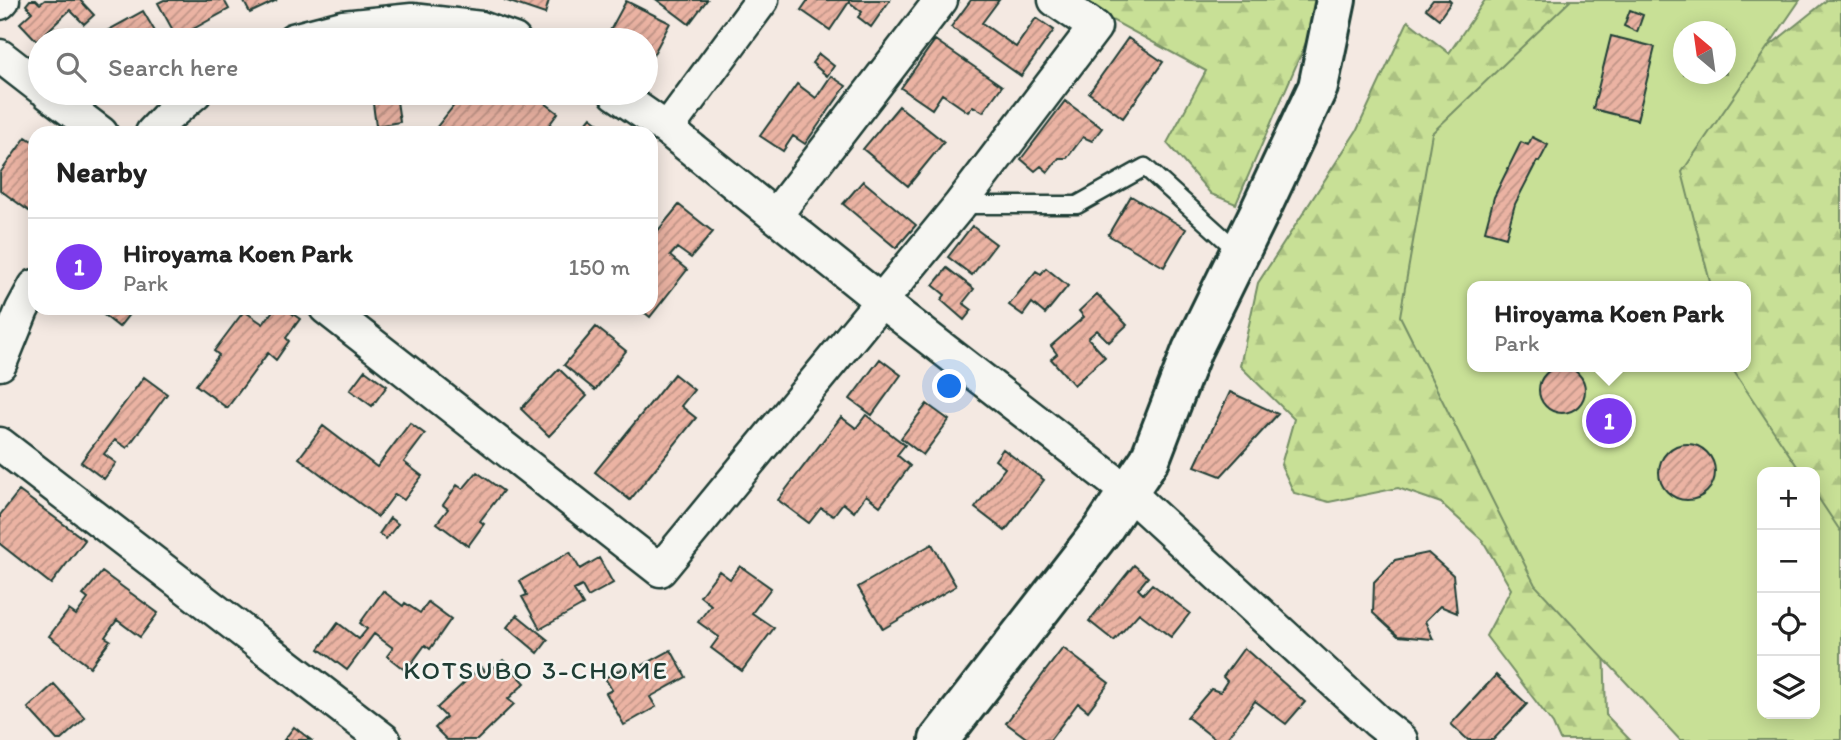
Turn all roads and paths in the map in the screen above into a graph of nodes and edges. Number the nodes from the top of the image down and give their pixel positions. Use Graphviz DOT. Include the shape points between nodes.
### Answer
graph roads {
  1 [pos="762,0"];
  2 [pos="941,0"];
  3 [pos="1055,0"];
  4 [pos="1336,0"];
  5 [pos="338,28"];
  6 [pos="481,28"];
  7 [pos="0,56"];
  8 [pos="28,78"];
  9 [pos="64,105"];
  10 [pos="181,105"];
  11 [pos="632,105"];
  12 [pos="93,126"];
  13 [pos="159,126"];
  14 [pos="667,129"];
  15 [pos="960,205"];
  16 [pos="775,216"];
  17 [pos="1240,253"];
  18 [pos="28,299"];
  19 [pos="881,302"];
  20 [pos="335,315"];
  21 [pos="0,365"];
  22 [pos="0,444"];
  23 [pos="1129,492"];
  24 [pos="1380,734"];
  25 [pos="384,740"];
  26 [pos="939,740"];
  1 -- 14 [label="street"];
  2 -- 16 [label="street"];
  3 -- 15 [label="street" via="1095,27"];
  4 -- 17 [label="street" via="1318,87"];
  5 -- 6 [label="street" via="412,20"];
  7 -- 8 [label="street"];
  9 -- 12 [label="street"];
  10 -- 13 [label="street"];
  11 -- 14 [label="street"];
  14 -- 16 [label="street"];
  15 -- 17 [label="lane" via="1077,205 1145,167"];
  15 -- 19 [label="street"];
  16 -- 19 [label="street"];
  17 -- 23 [label="street" via="1192,350 1150,459"];
  18 -- 21 [label="street"];
  19 -- 20 [label="street" via="660,570"];
  19 -- 23 [label="street"];
  22 -- 25 [label="street"];
  23 -- 24 [label="street"];
  23 -- 26 [label="street"];
}
